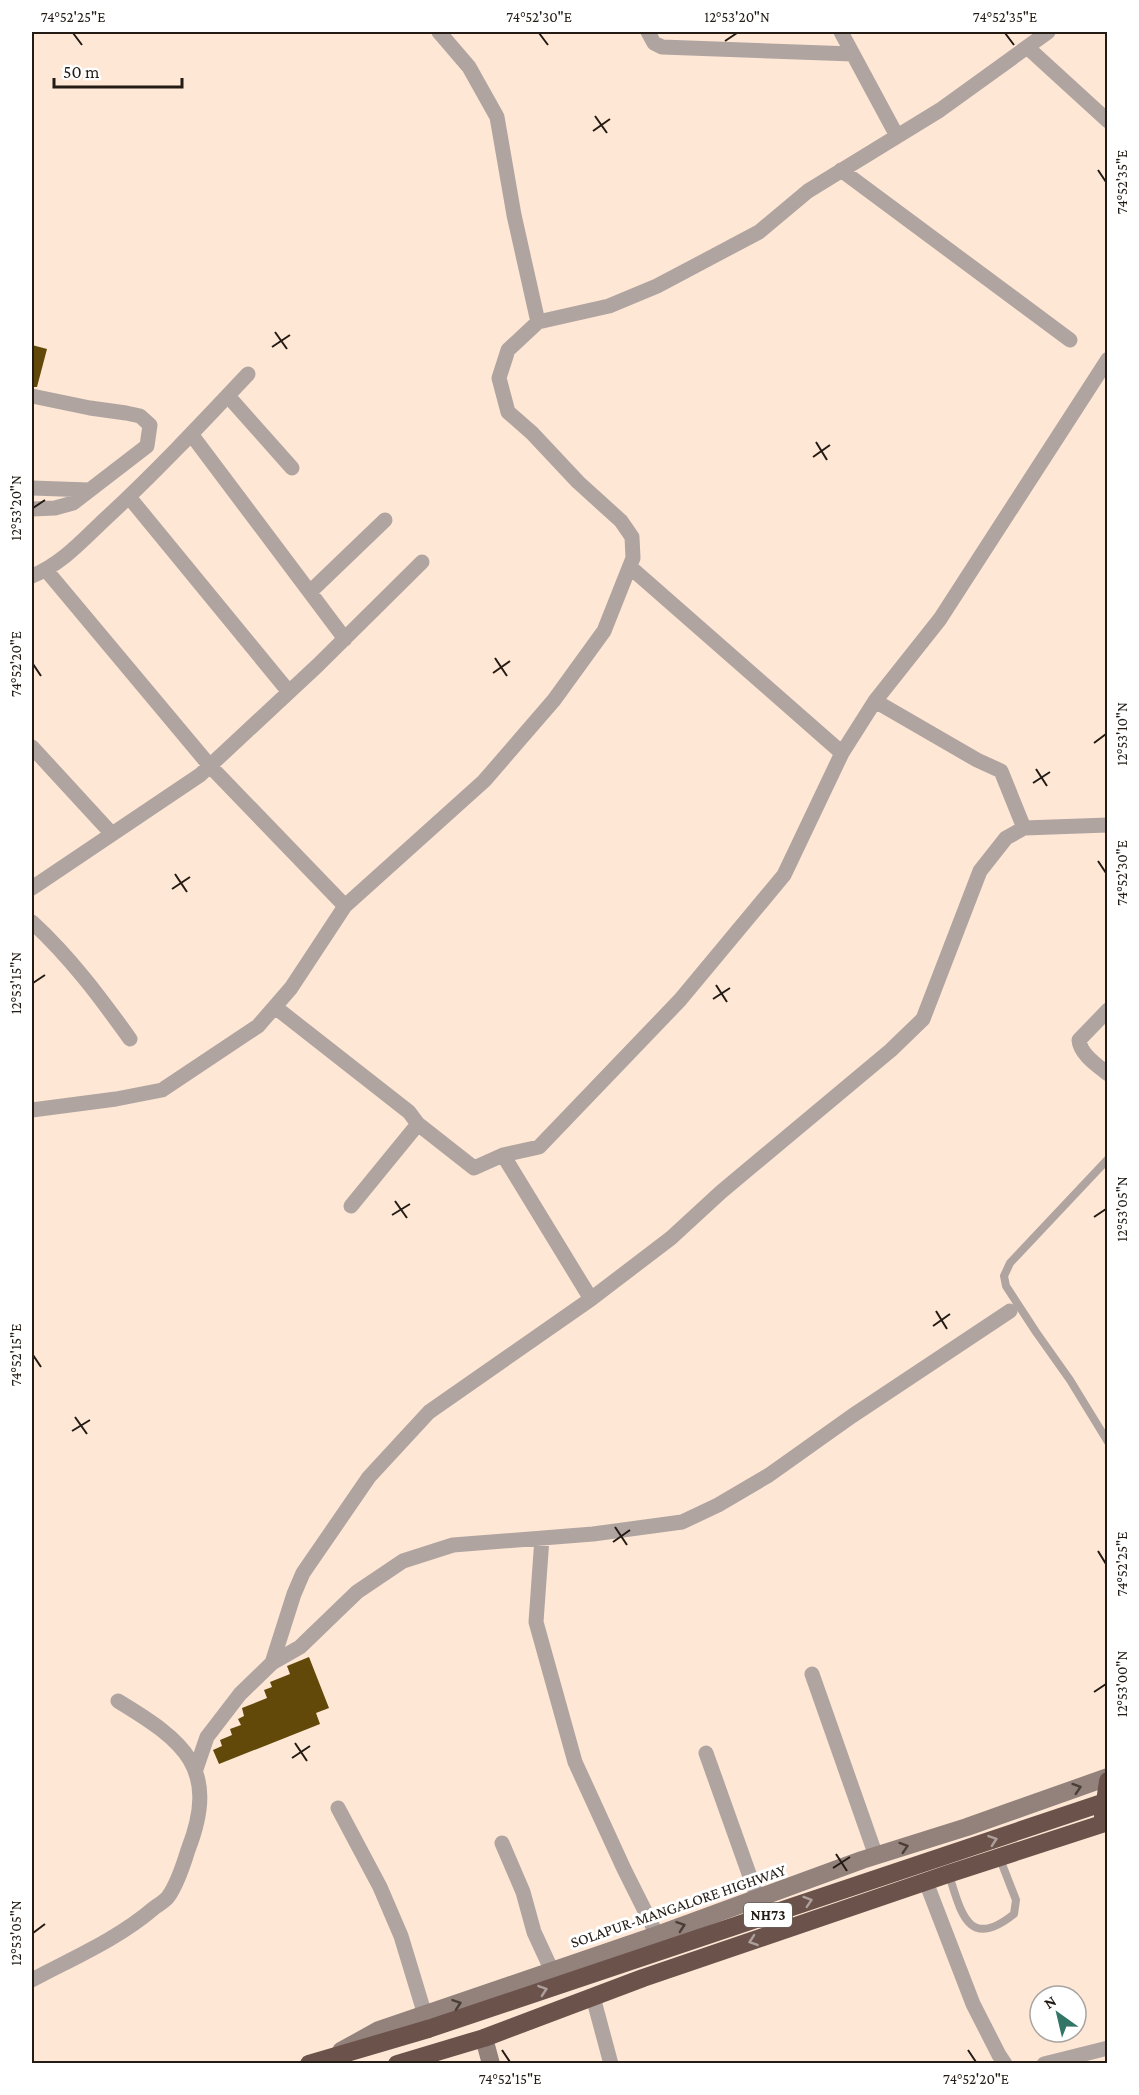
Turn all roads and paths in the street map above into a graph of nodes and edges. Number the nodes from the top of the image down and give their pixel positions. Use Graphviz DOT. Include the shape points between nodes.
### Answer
graph roads {
  1 [pos="439,32"];
  2 [pos="648,32"];
  3 [pos="841,32"];
  4 [pos="1048,32"];
  5 [pos="1027,48"];
  6 [pos="853,54"];
  7 [pos="1107,121"];
  8 [pos="897,136"];
  9 [pos="842,170"];
  10 [pos="538,322"];
  11 [pos="1070,340"];
  12 [pos="1107,359"];
  13 [pos="248,374"];
  14 [pos="32,396"];
  15 [pos="228,396"];
  16 [pos="191,434"];
  17 [pos="292,468"];
  18 [pos="32,488"];
  19 [pos="89,490"];
  20 [pos="129,497"];
  21 [pos="32,509"];
  22 [pos="385,520"];
  23 [pos="422,562"];
  24 [pos="630,567"];
  25 [pos="39,573"];
  26 [pos="310,592"];
  27 [pos="345,639"];
  28 [pos="289,692"];
  29 [pos="875,701"];
  30 [pos="32,747"];
  31 [pos="842,753"];
  32 [pos="210,766"];
  33 [pos="1107,825"];
  34 [pos="1024,828"];
  35 [pos="112,834"];
  36 [pos="34,880"];
  37 [pos="345,906"];
  38 [pos="32,922"];
  39 [pos="275,1007"];
  40 [pos="1107,1010"];
  41 [pos="130,1039"];
  42 [pos="1107,1074"];
  43 [pos="32,1110"];
  44 [pos="417,1124"];
  45 [pos="503,1155"];
  46 [pos="1107,1159"];
  47 [pos="351,1206"];
  48 [pos="591,1299"];
  49 [pos="1010,1311"];
  50 [pos="1107,1442"];
  51 [pos="542,1538"];
  52 [pos="272,1663"];
  53 [pos="812,1674"];
  54 [pos="118,1701"];
  55 [pos="706,1753"];
  56 [pos="196,1769"];
  57 [pos="1107,1779"];
  58 [pos="1107,1801"];
  59 [pos="338,1808"];
  60 [pos="1105,1823"];
  61 [pos="502,1843"];
  62 [pos="876,1856"];
  63 [pos="999,1857"];
  64 [pos="948,1874"];
  65 [pos="926,1882"];
  66 [pos="758,1899"];
  67 [pos="657,1935"];
  68 [pos="552,1971"];
  69 [pos="32,1980"];
  70 [pos="593,1997"];
  71 [pos="427,2022"];
  72 [pos="484,2038"];
  73 [pos="1107,2048"];
  74 [pos="317,2061"];
  75 [pos="398,2064"];
  76 [pos="491,2064"];
  77 [pos="611,2064"];
  78 [pos="1005,2064"];
  79 [pos="1044,2064"];
  1 -- 10 [label="street" via="469,67 497,117"];
  2 -- 6 [label="street" via="654,43 662,47"];
  3 -- 6 [label="street"];
  4 -- 5 [label="street"];
  5 -- 7 [label="street"];
  5 -- 8 [label="street"];
  6 -- 8 [label="street"];
  8 -- 9 [label="street"];
  9 -- 10 [label="street" via="807,191 759,232 657,286 609,306"];
  9 -- 11 [label="street"];
  10 -- 24 [label="street" via="508,350 499,378 508,412 621,521 632,537"];
  12 -- 29 [label="street" via="940,619"];
  13 -- 15 [label="street"];
  14 -- 19 [label="street" via="140,416 150,425 147,446"];
  15 -- 16 [label="street"];
  15 -- 17 [label="street"];
  16 -- 20 [label="street"];
  16 -- 26 [label="street"];
  18 -- 19 [label="street"];
  19 -- 21 [label="street" via="74,503"];
  20 -- 25 [label="street" via="66,555"];
  20 -- 28 [label="street"];
  22 -- 26 [label="street"];
  23 -- 27 [label="street"];
  24 -- 31 [label="street"];
  24 -- 37 [label="street" via="604,632 554,700 484,782"];
  25 -- 32 [label="street"];
  26 -- 27 [label="street"];
  27 -- 28 [label="street"];
  28 -- 32 [label="street"];
  29 -- 31 [label="street"];
  29 -- 34 [label="street" via="1001,771"];
  30 -- 35 [label="street"];
  31 -- 45 [label="street" via="784,875 688,991 539,1146"];
  32 -- 35 [label="street"];
  32 -- 37 [label="street"];
  33 -- 34 [label="street"];
  34 -- 48 [label="street" via="1006,838 980,872 923,1019 671,1238"];
  35 -- 36 [label="street"];
  37 -- 39 [label="street"];
  38 -- 41 [label="street" via="58,946"];
  39 -- 43 [label="street" via="258,1026 162,1090"];
  39 -- 44 [label="street" via="409,1112"];
  40 -- 42 [label="street" via="1079,1040 1084,1053"];
  44 -- 45 [label="street" via="474,1168"];
  44 -- 47 [label="street"];
  45 -- 48 [label="street"];
  46 -- 50 [label="lane" via="1010,1263 1005,1276 1006,1286"];
  48 -- 52 [label="street" via="429,1412 369,1477 303,1574"];
  49 -- 51 [label="street" via="718,1505 682,1522"];
  51 -- 52 [label="street" via="453,1545 403,1561 357,1592 300,1647"];
  51 -- 67 [label="street" via="536,1622 575,1762"];
  52 -- 56 [label="street" via="240,1694 207,1737"];
  53 -- 62 [label="street"];
  54 -- 56 [label="street" via="157,1725 185,1750"];
  55 -- 66 [label="street"];
  56 -- 69 [label="street" via="200,1798 197,1827 168,1896 133,1926"];
  57 -- 60 [label="highway"];
  62 -- 57 [label="street, SOLAPUR-MANGALORE HIGHWAY, one-way"];
  71 -- 58 [label="highway, NH73, one-way, bridge"];
  59 -- 71 [label="street" via="401,1936"];
  60 -- 63 [label="highway"];
  61 -- 68 [label="street"];
  62 -- 66 [label="street, SOLAPUR-MANGALORE HIGHWAY"];
  63 -- 64 [label="highway"];
  63 -- 64 [label="lane" via="1016,1900 1014,1914 982,1930 968,1923"];
  64 -- 65 [label="highway"];
  65 -- 70 [label="highway, one-way"];
  65 -- 78 [label="street" via="973,2004"];
  67 -- 66 [label="street, SOLAPUR-MANGALORE HIGHWAY, one-way"];
  67 -- 68 [label="street, SOLAPUR-MANGALORE HIGHWAY"];
  71 -- 68 [label="street, SOLAPUR-MANGALORE HIGHWAY, one-way"];
  70 -- 72 [label="highway"];
  70 -- 77 [label="street"];
  71 -- 74 [label="highway"];
  72 -- 75 [label="highway"];
  72 -- 76 [label="street"];
  73 -- 79 [label="street"];
}
